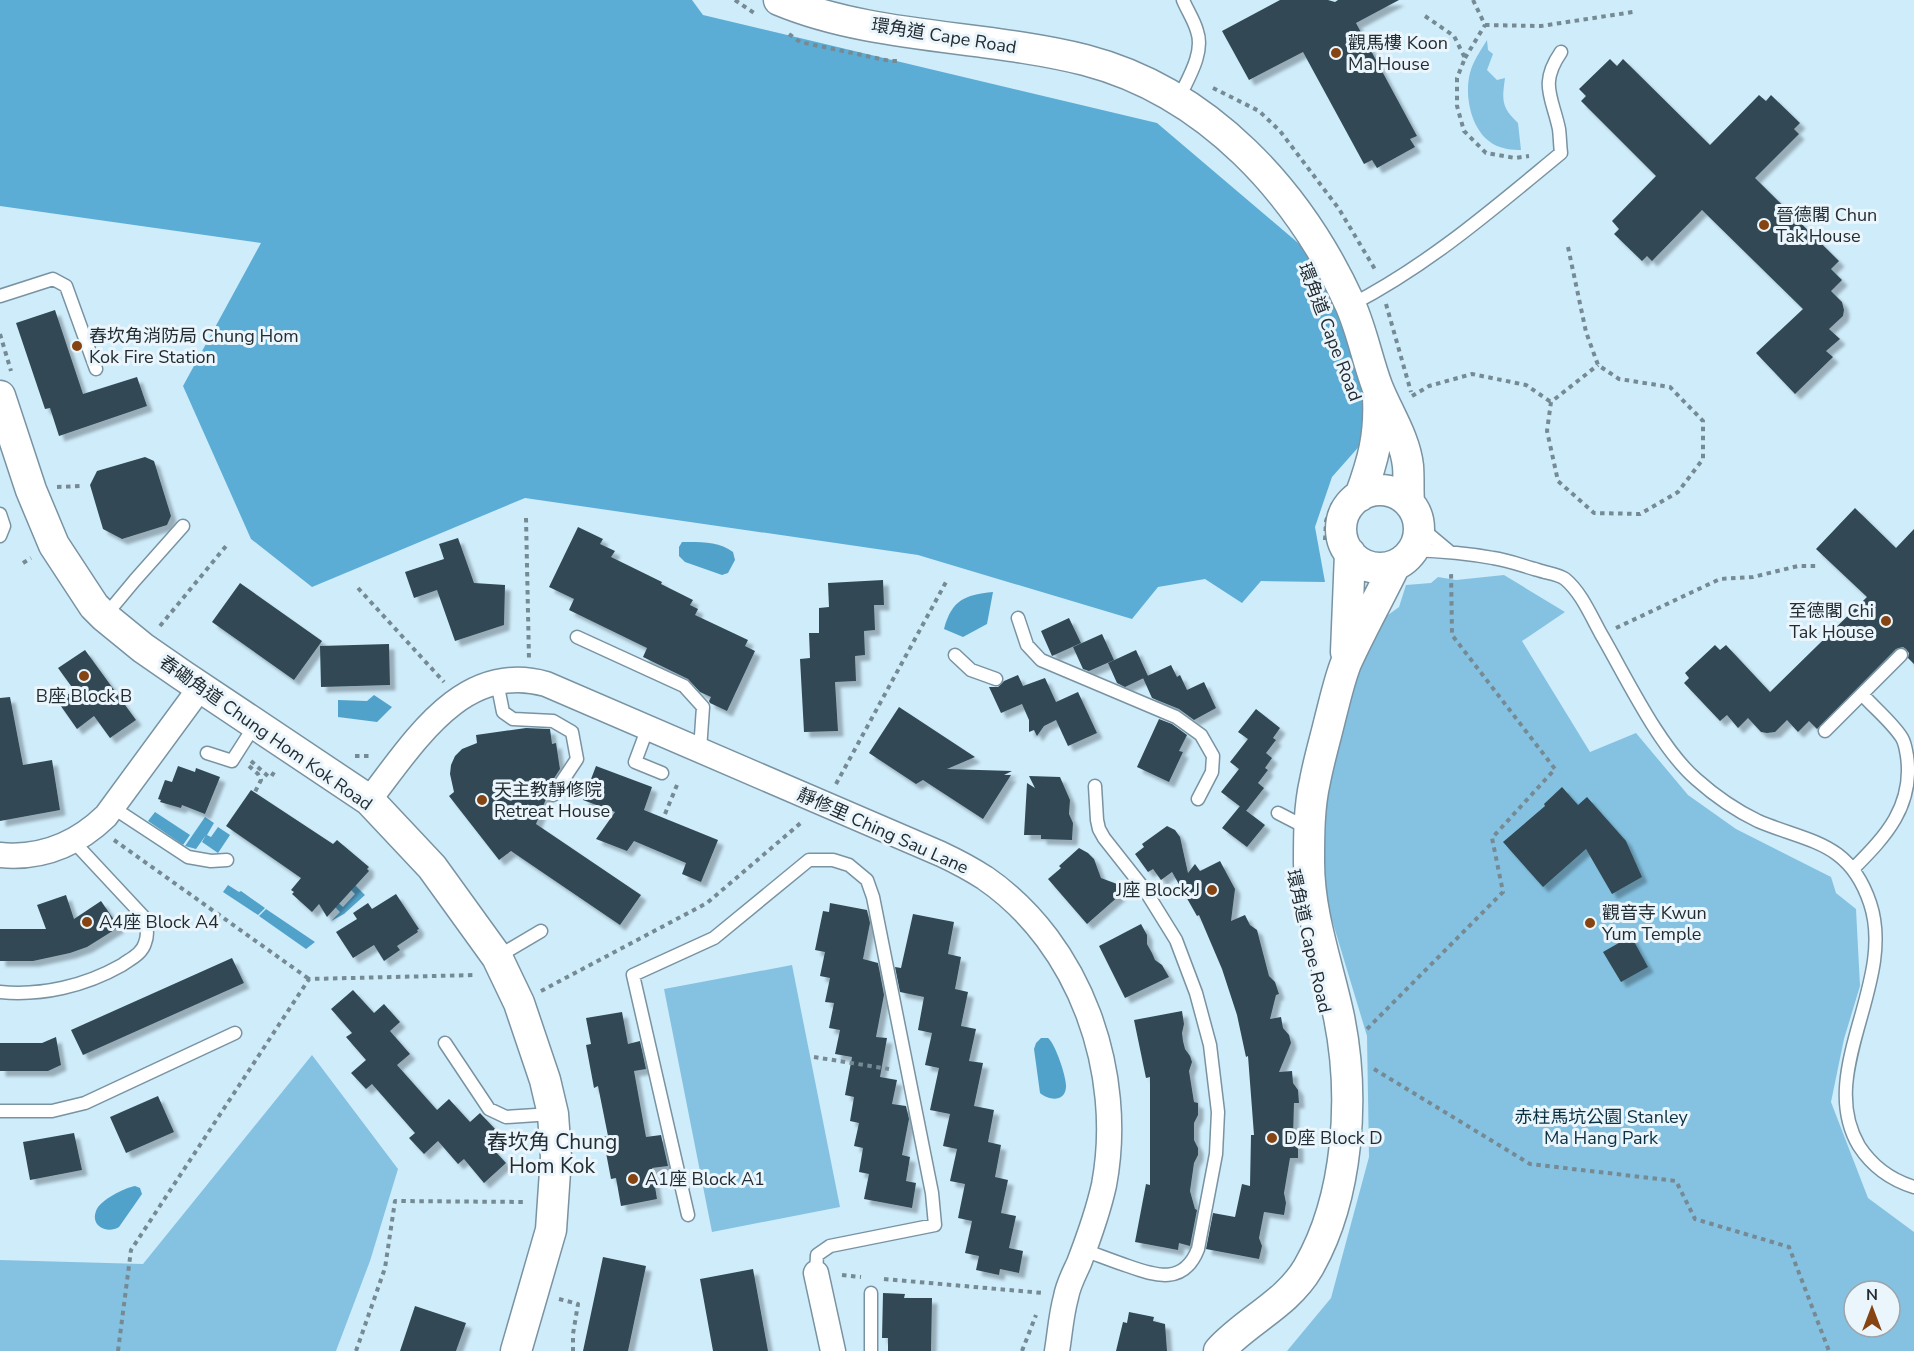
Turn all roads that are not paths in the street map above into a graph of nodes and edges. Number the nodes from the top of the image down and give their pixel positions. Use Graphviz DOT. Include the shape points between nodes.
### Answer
graph roads {
  1 [pos="1183,0"];
  2 [pos="771,9"];
  3 [pos="1561,52"];
  4 [pos="1183,88"];
  5 [pos="0,296"];
  6 [pos="1350,306"];
  7 [pos="96,369"];
  8 [pos="1377,385"];
  9 [pos="0,396"];
  10 [pos="1349,495"];
  11 [pos="0,514"];
  12 [pos="183,526"];
  13 [pos="0,536"];
  14 [pos="1409,536"];
  15 [pos="1338,547"];
  16 [pos="1450,552"];
  17 [pos="105,617"];
  18 [pos="1018,618"];
  19 [pos="577,637"];
  20 [pos="954,655"];
  21 [pos="1901,655"];
  22 [pos="1346,664"];
  23 [pos="996,679"];
  24 [pos="497,682"];
  25 [pos="200,688"];
  26 [pos="1862,694"];
  27 [pos="255,725"];
  28 [pos="648,728"];
  29 [pos="1824,731"];
  30 [pos="700,750"];
  31 [pos="207,753"];
  32 [pos="662,773"];
  33 [pos="1095,786"];
  34 [pos="553,795"];
  35 [pos="1198,799"];
  36 [pos="369,800"];
  37 [pos="112,807"];
  38 [pos="1278,813"];
  39 [pos="1310,830"];
  40 [pos="74,842"];
  41 [pos="0,855"];
  42 [pos="226,860"];
  43 [pos="1853,869"];
  44 [pos="541,931"];
  45 [pos="491,966"];
  46 [pos="0,992"];
  47 [pos="235,1033"];
  48 [pos="445,1043"];
  49 [pos="0,1111"];
  50 [pos="553,1114"];
  51 [pos="1914,1187"];
  52 [pos="688,1215"];
  53 [pos="1084,1250"];
  54 [pos="816,1273"];
  55 [pos="871,1293"];
  56 [pos="516,1351"];
  57 [pos="833,1351"];
  58 [pos="871,1351"];
  59 [pos="1057,1351"];
  60 [pos="1219,1351"];
  1 -- 4 [label="lane" via="1198,32 1199,48"];
  2 -- 4 [label="street, 環角道 Cape Road" via="1015,47 1086,61"];
  3 -- 6 [label="lane" via="1548,79 1561,153 1452,242"];
  4 -- 6 [label="street, 環角道 Cape Road" via="1257,164 1312,233"];
  5 -- 7 [label="lane" via="53,279 66,286"];
  6 -- 8 [label="street, 環角道 Cape Road"];
  8 -- 10 [label="street, 環角道 Cape Road" via="1377,444"];
  8 -- 14 [label="street, 環角道 Cape Road" via="1408,465"];
  9 -- 17 [label="street, 舂磡角道 Chung Hom Kok Road" via="54,545"];
  10 -- 14 [label="street" via="1386,490 1398,495"];
  10 -- 15 [label="street, 環角道 Cape Road" via="1350,504 1342,522 1343,542"];
  11 -- 13 [label="lane" via="4,526"];
  12 -- 17 [label="lane"];
  14 -- 15 [label="street" via="1383,568 1359,562"];
  14 -- 16 [label="lane"];
  14 -- 16 [label="lane"];
  14 -- 22 [label="street, 環角道 Cape Road"];
  15 -- 22 [label="street, 環角道 Cape Road"];
  16 -- 43 [label="lane" via="1495,558 1564,578 1582,601 1656,729 1693,777 1723,802 1815,841"];
  17 -- 25 [label="street, 舂磡角道 Chung Hom Kok Road"];
  18 -- 35 [label="lane" via="1027,645 1041,660 1176,717 1201,735 1213,756 1212,772"];
  19 -- 30 [label="lane" via="684,686 703,707"];
  20 -- 23 [label="lane" via="971,670"];
  21 -- 26 [label="lane"];
  22 -- 39 [label="street, 環角道 Cape Road" via="1315,781"];
  24 -- 28 [label="street, 靜修里 Ching Sau Lane" via="530,679"];
  24 -- 34 [label="lane" via="503,712 513,719 553,721 572,732 577,759"];
  24 -- 36 [label="street, 靜修里 Ching Sau Lane" via="459,698 429,723"];
  25 -- 27 [label="street, 舂磡角道 Chung Hom Kok Road"];
  25 -- 37 [label="street"];
  26 -- 29 [label="lane"];
  26 -- 43 [label="lane" via="1902,739 1911,770 1908,796 1900,816"];
  27 -- 31 [label="lane" via="232,761"];
  27 -- 36 [label="street, 舂磡角道 Chung Hom Kok Road"];
  28 -- 30 [label="street, 靜修里 Ching Sau Lane"];
  28 -- 32 [label="lane" via="635,762"];
  30 -- 53 [label="street, 靜修里 Ching Sau Lane" via="964,865 1005,894 1044,935 1084,1005 1095,1033 1107,1089 1109,1136 1104,1183"];
  33 -- 53 [label="lane" via="1099,829 1162,915 1187,966 1210,1045 1217,1134 1198,1249 1186,1268 1159,1275"];
  36 -- 45 [label="street, 舂磡角道 Chung Hom Kok Road" via="432,867 472,920"];
  37 -- 40 [label="street"];
  37 -- 42 [label="lane" via="188,857"];
  38 -- 39 [label="lane"];
  39 -- 60 [label="street, 環角道 Cape Road" via="1310,890 1346,1063 1348,1102 1338,1183 1324,1232 1299,1281"];
  40 -- 41 [label="street" via="35,855"];
  40 -- 46 [label="lane" via="143,916 147,930 145,945 136,956 89,980 38,992"];
  43 -- 51 [label="lane" via="1870,904 1876,938 1873,970 1846,1081 1849,1120 1856,1140 1872,1163 1895,1180"];
  44 -- 45 [label="lane"];
  45 -- 50 [label="street, 舂磡角道 Chung Hom Kok Road" via="519,1003"];
  47 -- 49 [label="lane" via="84,1103 51,1111"];
  48 -- 50 [label="lane" via="489,1109 506,1117"];
  50 -- 56 [label="street, 舂磡角道 Chung Hom Kok Road" via="556,1157 551,1230"];
  52 -- 54 [label="lane" via="633,975 714,938 809,860 849,865 867,880 873,897 936,1225 830,1245 817,1255"];
  53 -- 59 [label="street, 靜修里 Ching Sau Lane" via="1066,1296"];
  54 -- 57 [label="street"];
  55 -- 58 [label="lane"];
}
